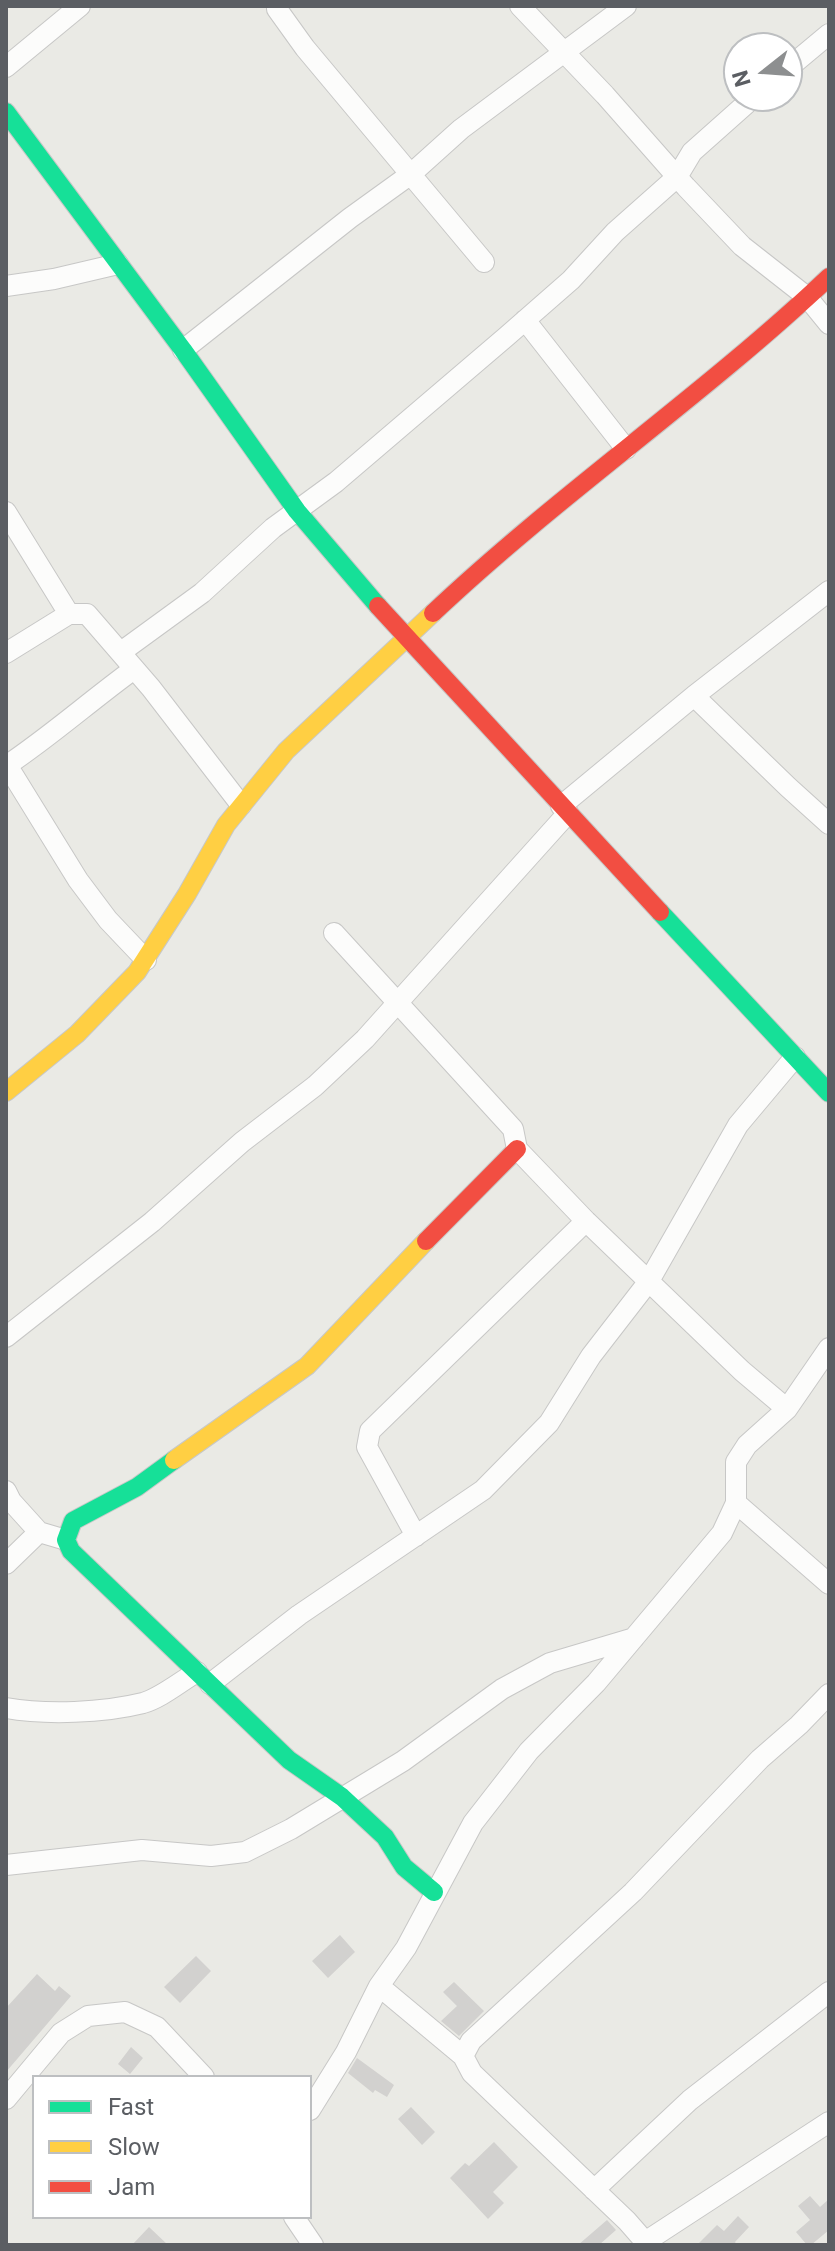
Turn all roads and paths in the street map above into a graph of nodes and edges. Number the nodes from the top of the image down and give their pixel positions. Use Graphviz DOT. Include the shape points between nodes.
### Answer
graph roads {
  1 [pos="80,6"];
  2 [pos="520,6"];
  3 [pos="626,6"];
  4 [pos="277,9"];
  5 [pos="829,34"];
  6 [pos="563,51"];
  7 [pos="803,56"];
  8 [pos="6,67"];
  9 [pos="6,112"];
  10 [pos="737,112"];
  11 [pos="411,174"];
  12 [pos="677,177"];
  13 [pos="484,262"];
  14 [pos="118,264"];
  15 [pos="829,277"];
  16 [pos="6,286"];
  17 [pos="807,297"];
  18 [pos="525,320"];
  19 [pos="829,324"];
  20 [pos="183,350"];
  21 [pos="626,449"];
  22 [pos="297,511"];
  23 [pos="6,512"];
  24 [pos="829,591"];
  25 [pos="69,614"];
  26 [pos="406,640"];
  27 [pos="121,652"];
  28 [pos="6,653"];
  29 [pos="134,669"];
  30 [pos="694,696"];
  31 [pos="6,766"];
  32 [pos="241,805"];
  33 [pos="564,810"];
  34 [pos="829,824"];
  35 [pos="334,933"];
  36 [pos="146,960"];
  37 [pos="399,1004"];
  38 [pos="795,1057"];
  39 [pos="6,1092"];
  40 [pos="829,1093"];
  41 [pos="517,1149"];
  42 [pos="586,1221"];
  43 [pos="649,1281"];
  44 [pos="6,1337"];
  45 [pos="829,1348"];
  46 [pos="787,1409"];
  47 [pos="6,1491"];
  48 [pos="736,1503"];
  49 [pos="39,1532"];
  50 [pos="416,1536"];
  51 [pos="66,1540"];
  52 [pos="6,1564"];
  53 [pos="829,1584"];
  54 [pos="636,1638"];
  55 [pos="204,1678"];
  56 [pos="829,1694"];
  57 [pos="6,1708"];
  58 [pos="342,1797"];
  59 [pos="6,1865"];
  60 [pos="434,1892"];
  61 [pos="379,1986"];
  62 [pos="829,1992"];
  63 [pos="463,2056"];
  64 [pos="202,2075"];
  65 [pos="6,2099"];
  66 [pos="312,2107"];
  67 [pos="829,2122"];
  68 [pos="594,2190"];
  69 [pos="295,2219"];
  70 [pos="647,2244"];
  71 [pos="313,2245"];
  1 -- 8 [label="street"];
  2 -- 6 [label="street"];
  3 -- 6 [label="street"];
  4 -- 11 [label="street"];
  5 -- 7 [label="street"];
  6 -- 11 [label="street"];
  6 -- 12 [label="street"];
  9 -- 14 [label="street"];
  10 -- 12 [label="street" via="692,152"];
  11 -- 13 [label="street"];
  11 -- 20 [label="street"];
  12 -- 17 [label="street" via="742,246"];
  12 -- 18 [label="street"];
  14 -- 16 [label="street"];
  14 -- 20 [label="street"];
  15 -- 17 [label="street"];
  17 -- 19 [label="street"];
  17 -- 21 [label="street"];
  18 -- 21 [label="street"];
  18 -- 22 [label="street"];
  20 -- 22 [label="street"];
  21 -- 26 [label="street" via="490,559"];
  22 -- 26 [label="street"];
  22 -- 27 [label="street" via="202,593"];
  23 -- 25 [label="street"];
  24 -- 30 [label="street"];
  25 -- 27 [label="street" via="87,614"];
  25 -- 28 [label="street"];
  26 -- 32 [label="street" via="286,751"];
  26 -- 33 [label="street"];
  27 -- 29 [label="street"];
  29 -- 31 [label="street"];
  29 -- 32 [label="street"];
  30 -- 33 [label="street"];
  30 -- 34 [label="street"];
  31 -- 36 [label="street" via="78,880"];
  32 -- 36 [label="street"];
  33 -- 37 [label="street"];
  33 -- 38 [label="street"];
  35 -- 37 [label="street"];
  36 -- 39 [label="street" via="77,1034"];
  37 -- 41 [label="street" via="513,1129"];
  37 -- 44 [label="street" via="315,1086"];
  38 -- 40 [label="street"];
  38 -- 43 [label="street" via="738,1125"];
  41 -- 42 [label="street"];
  41 -- 51 [label="street" via="307,1366 137,1487 73,1521"];
  42 -- 43 [label="street"];
  42 -- 50 [label="street" via="370,1431 367,1447"];
  43 -- 46 [label="street"];
  43 -- 50 [label="street" via="591,1356 549,1423 483,1490"];
  45 -- 46 [label="street"];
  46 -- 48 [label="street" via="736,1462"];
  47 -- 49 [label="street"];
  48 -- 53 [label="street"];
  48 -- 54 [label="street" via="722,1533"];
  49 -- 51 [label="street"];
  49 -- 52 [label="street"];
  50 -- 55 [label="street"];
  51 -- 55 [label="street" via="71,1551"];
  54 -- 58 [label="street" via="550,1663 502,1689 403,1761"];
  54 -- 60 [label="street" via="529,1751 473,1823"];
  55 -- 57 [label="street" via="145,1702 34,1712"];
  55 -- 58 [label="street" via="289,1760"];
  56 -- 63 [label="street" via="633,1892 471,2041"];
  58 -- 59 [label="street" via="245,1852 211,1856 142,1850"];
  58 -- 60 [label="street" via="385,1837 404,1867"];
  60 -- 61 [label="street" via="406,1948"];
  61 -- 63 [label="street"];
  61 -- 66 [label="street"];
  62 -- 68 [label="street" via="690,2100"];
  63 -- 68 [label="street" via="472,2073"];
  64 -- 65 [label="street" via="157,2027 125,2012 88,2016 61,2033"];
  67 -- 70 [label="street"];
  68 -- 70 [label="street"];
  69 -- 71 [label="street"];
}
